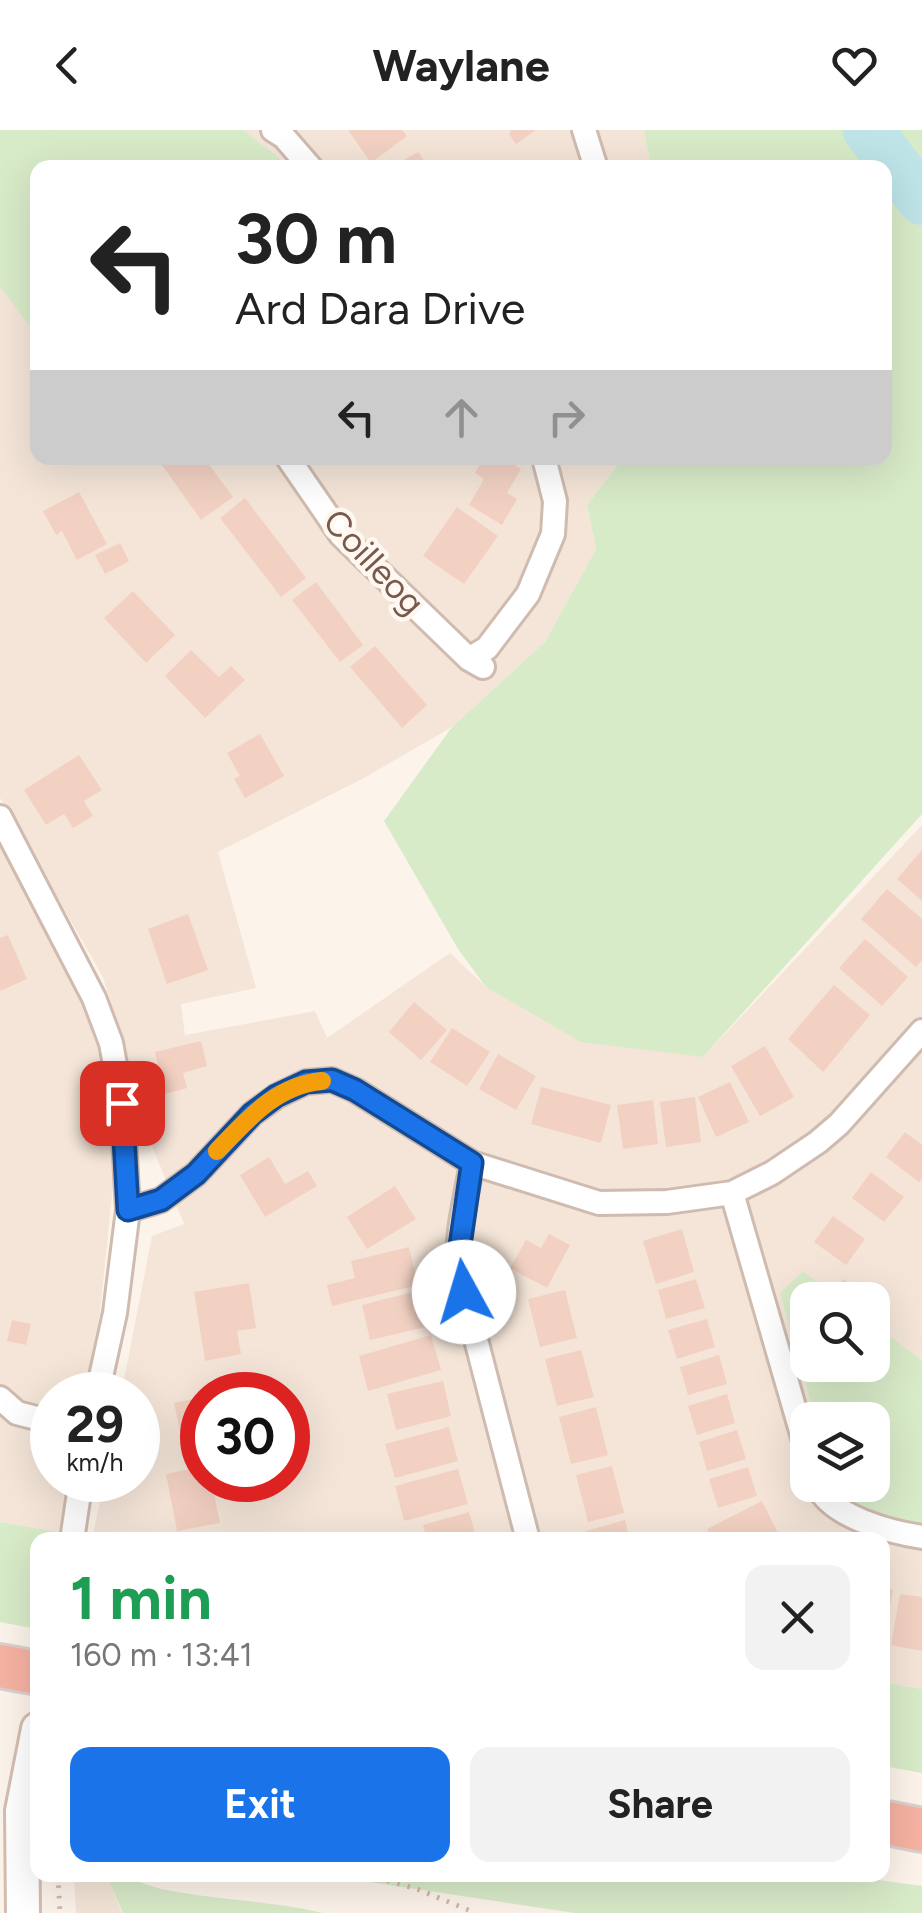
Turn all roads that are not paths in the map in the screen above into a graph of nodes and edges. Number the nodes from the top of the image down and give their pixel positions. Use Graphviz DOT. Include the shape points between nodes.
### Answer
graph roads {
  1 [pos="273,130"];
  2 [pos="584,130"];
  3 [pos="304,160"];
  4 [pos="586,160"];
  5 [pos="293,465"];
  6 [pos="546,465"];
  7 [pos="0,816"];
  8 [pos="922,1031"];
  9 [pos="472,1163"];
  10 [pos="732,1193"];
  11 [pos="128,1210"];
  12 [pos="103,1372"];
  13 [pos="0,1398"];
  14 [pos="793,1402"];
  15 [pos="30,1416"];
  16 [pos="78,1502"];
  17 [pos="829,1502"];
  18 [pos="73,1532"];
  19 [pos="526,1532"];
  20 [pos="922,1537"];
  21 [pos="0,1666"];
  22 [pos="30,1672"];
  23 [pos="30,1770"];
  24 [pos="890,1824"];
  25 [pos="922,1830"];
  26 [pos="23,1913"];
  1 -- 3 [label="street"];
  2 -- 4 [label="street"];
  5 -- 6 [label="street, Coilleog" via="341,535 476,662 528,594 554,534"];
  7 -- 11 [label="street" via="111,1043"];
  8 -- 10 [label="street" via="839,1124 808,1150"];
  9 -- 10 [label="street" via="599,1203"];
  9 -- 11 [label="street" via="355,1090 332,1080 306,1082 252,1114 196,1174 161,1200"];
  9 -- 19 [label="street" via="460,1274"];
  10 -- 14 [label="street"];
  11 -- 12 [label="street"];
  13 -- 15 [label="street"];
  16 -- 18 [label="street"];
  17 -- 20 [label="street"];
  21 -- 22 [label="highway"];
  23 -- 26 [label="street" via="22,1811"];
  24 -- 25 [label="highway"];
}
